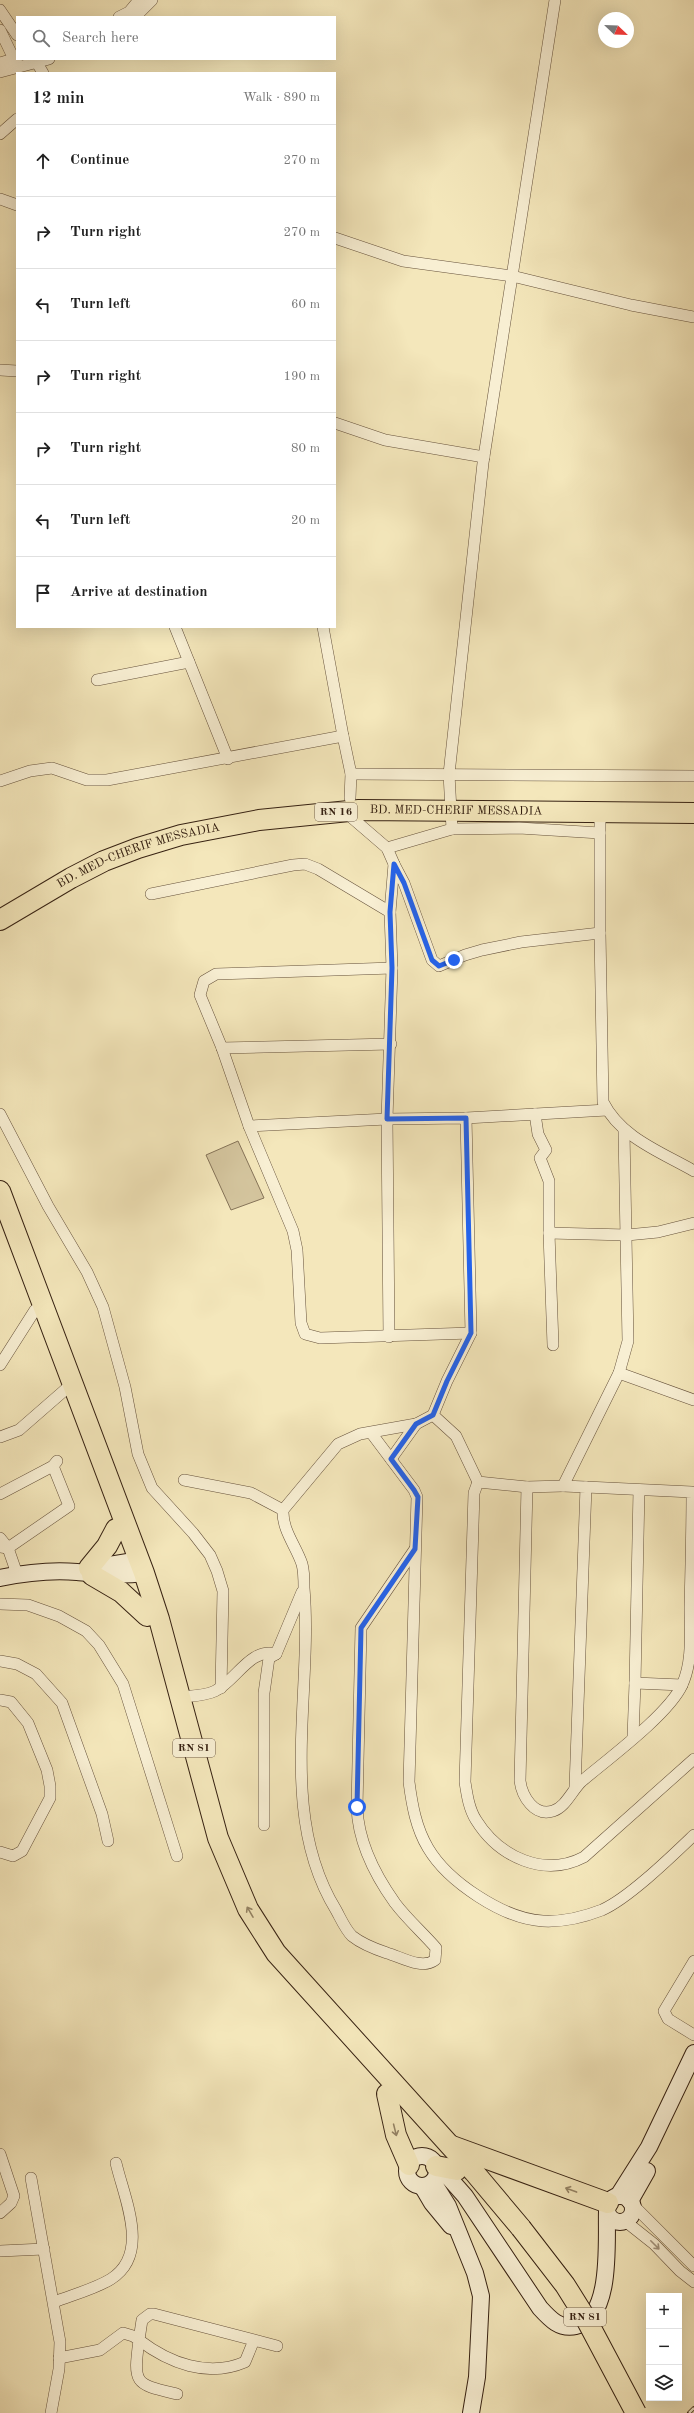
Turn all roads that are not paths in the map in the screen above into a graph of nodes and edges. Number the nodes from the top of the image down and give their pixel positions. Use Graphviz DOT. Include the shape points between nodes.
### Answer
graph roads {
  1 [pos="139,0"];
  2 [pos="152,0"];
  3 [pos="555,0"];
  4 [pos="0,10"];
  5 [pos="121,16"];
  6 [pos="136,16"];
  7 [pos="0,30"];
  8 [pos="16,34"];
  9 [pos="16,58"];
  10 [pos="46,60"];
  11 [pos="0,63"];
  12 [pos="37,63"];
  13 [pos="0,72"];
  14 [pos="42,72"];
  15 [pos="16,120"];
  16 [pos="0,134"];
  17 [pos="0,199"];
  18 [pos="16,205"];
  19 [pos="336,238"];
  20 [pos="512,276"];
  21 [pos="694,317"];
  22 [pos="0,370"];
  23 [pos="16,371"];
  24 [pos="336,424"];
  25 [pos="484,457"];
  26 [pos="175,628"];
  27 [pos="323,628"];
  28 [pos="189,662"];
  29 [pos="97,680"];
  30 [pos="343,736"];
  31 [pos="228,759"];
  32 [pos="352,774"];
  33 [pos="449,774"];
  34 [pos="694,776"];
  35 [pos="0,781"];
  36 [pos="694,801"];
  37 [pos="347,805"];
  38 [pos="600,812"];
  39 [pos="694,812"];
  40 [pos="450,813"];
  41 [pos="600,833"];
  42 [pos="387,848"];
  43 [pos="394,864"];
  44 [pos="151,894"];
  45 [pos="0,905"];
  46 [pos="390,912"];
  47 [pos="0,920"];
  48 [pos="600,933"];
  49 [pos="392,968"];
  50 [pos="391,1044"];
  51 [pos="222,1048"];
  52 [pos="607,1110"];
  53 [pos="0,1114"];
  54 [pos="535,1114"];
  55 [pos="466,1118"];
  56 [pos="387,1119"];
  57 [pos="249,1126"];
  58 [pos="624,1132"];
  59 [pos="694,1171"];
  60 [pos="0,1191"];
  61 [pos="694,1223"];
  62 [pos="0,1225"];
  63 [pos="548,1233"];
  64 [pos="627,1235"];
  65 [pos="35,1310"];
  66 [pos="471,1333"];
  67 [pos="389,1337"];
  68 [pos="553,1345"];
  69 [pos="0,1365"];
  70 [pos="619,1373"];
  71 [pos="66,1389"];
  72 [pos="694,1400"];
  73 [pos="433,1415"];
  74 [pos="416,1424"];
  75 [pos="372,1434"];
  76 [pos="0,1438"];
  77 [pos="391,1459"];
  78 [pos="184,1480"];
  79 [pos="478,1482"];
  80 [pos="527,1486"];
  81 [pos="563,1486"];
  82 [pos="586,1487"];
  83 [pos="639,1490"];
  84 [pos="693,1490"];
  85 [pos="0,1494"];
  86 [pos="283,1510"];
  87 [pos="116,1529"];
  88 [pos="0,1538"];
  89 [pos="4,1548"];
  90 [pos="415,1549"];
  91 [pos="136,1567"];
  92 [pos="86,1572"];
  93 [pos="17,1574"];
  94 [pos="0,1578"];
  95 [pos="304,1588"];
  96 [pos="0,1604"];
  97 [pos="147,1616"];
  98 [pos="276,1654"];
  99 [pos="0,1661"];
  100 [pos="635,1683"];
  101 [pos="682,1685"];
  102 [pos="221,1688"];
  103 [pos="180,1697"];
  104 [pos="0,1700"];
  105 [pos="633,1737"];
  106 [pos="694,1759"];
  107 [pos="575,1787"];
  108 [pos="264,1825"];
  109 [pos="694,1835"];
  110 [pos="108,1841"];
  111 [pos="0,1852"];
  112 [pos="178,1856"];
  113 [pos="694,1961"];
  114 [pos="694,2035"];
  115 [pos="694,2053"];
  116 [pos="694,2079"];
  117 [pos="387,2094"];
  118 [pos="450,2146"];
  119 [pos="0,2154"];
  120 [pos="116,2163"];
  121 [pos="409,2165"];
  122 [pos="456,2170"];
  123 [pos="433,2176"];
  124 [pos="31,2178"];
  125 [pos="469,2202"];
  126 [pos="619,2203"];
  127 [pos="0,2213"];
  128 [pos="623,2221"];
  129 [pos="457,2230"];
  130 [pos="517,2231"];
  131 [pos="44,2249"];
  132 [pos="0,2251"];
  133 [pos="606,2257"];
  134 [pos="694,2266"];
  135 [pos="694,2282"];
  136 [pos="54,2302"];
  137 [pos="139,2340"];
  138 [pos="254,2340"];
  139 [pos="277,2346"];
  140 [pos="59,2358"];
  141 [pos="178,2394"];
  142 [pos="51,2413"];
  143 [pos="471,2413"];
  144 [pos="623,2413"];
  145 [pos="636,2413"];
  1 -- 5 [label="street" via="129,12"];
  2 -- 6 [label="street"];
  3 -- 20 [label="street"];
  4 -- 8 [label="street"];
  7 -- 9 [label="street"];
  9 -- 11 [label="street"];
  10 -- 12 [label="street"];
  12 -- 13 [label="street"];
  12 -- 14 [label="street"];
  15 -- 16 [label="street"];
  17 -- 18 [label="street"];
  19 -- 20 [label="street" via="403,261"];
  20 -- 21 [label="street" via="631,305"];
  20 -- 25 [label="street"];
  22 -- 23 [label="street"];
  24 -- 25 [label="street" via="385,440"];
  25 -- 33 [label="street"];
  26 -- 28 [label="street"];
  27 -- 30 [label="street"];
  28 -- 29 [label="street"];
  28 -- 31 [label="street"];
  30 -- 31 [label="street"];
  30 -- 32 [label="street"];
  31 -- 35 [label="street" via="107,780 87,780 52,768 30,771"];
  32 -- 33 [label="street"];
  32 -- 37 [label="street"];
  33 -- 34 [label="street"];
  33 -- 40 [label="street"];
  36 -- 40 [label="highway, BD. MED-CHERIF MESSADIA / RN 16"];
  37 -- 40 [label="highway, BD. MED-CHERIF MESSADIA / RN 16"];
  37 -- 42 [label="street"];
  37 -- 45 [label="highway, BD. MED-CHERIF MESSADIA / RN 16" via="221,816 120,843 76,862"];
  37 -- 47 [label="highway, BD. MED-CHERIF MESSADIA / RN 16" via="223,826 138,848 104,861 71,878"];
  38 -- 39 [label="highway, BD. MED-CHERIF MESSADIA / RN 16"];
  38 -- 40 [label="highway, BD. MED-CHERIF MESSADIA / RN 16"];
  38 -- 41 [label="street"];
  40 -- 41 [label="street" via="519,828"];
  40 -- 42 [label="street"];
  41 -- 48 [label="street"];
  42 -- 43 [label="street"];
  43 -- 46 [label="street"];
  43 -- 48 [label="street" via="404,883 432,960 439,966 464,955 521,942"];
  44 -- 46 [label="street" via="305,864 318,869"];
  46 -- 49 [label="street"];
  48 -- 52 [label="street" via="602,1094"];
  49 -- 50 [label="street"];
  49 -- 51 [label="street" via="209,976 200,987 200,995"];
  50 -- 51 [label="street"];
  50 -- 56 [label="street"];
  51 -- 57 [label="street"];
  52 -- 54 [label="street"];
  52 -- 58 [label="street"];
  53 -- 102 [label="street" via="48,1206 87,1272 103,1307 125,1387 138,1454 152,1488 193,1533 210,1555 217,1571 223,1591"];
  54 -- 55 [label="street"];
  54 -- 63 [label="street" via="538,1134 546,1150 540,1158 549,1181"];
  55 -- 56 [label="street"];
  55 -- 66 [label="street"];
  56 -- 57 [label="street"];
  56 -- 67 [label="street"];
  57 -- 67 [label="street" via="293,1231 297,1250 301,1323 305,1334 320,1338"];
  58 -- 59 [label="street"];
  58 -- 64 [label="street"];
  60 -- 91 [label="highway, RN 81"];
  61 -- 64 [label="street" via="658,1232"];
  62 -- 65 [label="highway, RN 81"];
  63 -- 64 [label="street"];
  63 -- 68 [label="street"];
  64 -- 70 [label="street" via="628,1341"];
  65 -- 69 [label="street"];
  65 -- 71 [label="highway, RN 81"];
  66 -- 67 [label="street"];
  66 -- 73 [label="street"];
  70 -- 72 [label="street"];
  70 -- 81 [label="street"];
  71 -- 76 [label="street" via="19,1430"];
  71 -- 87 [label="highway, RN 81"];
  73 -- 74 [label="street"];
  73 -- 79 [label="street" via="456,1436"];
  74 -- 75 [label="street"];
  74 -- 77 [label="street"];
  75 -- 77 [label="street"];
  75 -- 86 [label="street" via="349,1438 338,1444"];
  77 -- 90 [label="street" via="418,1497"];
  78 -- 86 [label="street" via="251,1493"];
  79 -- 80 [label="street"];
  79 -- 106 [label="street" via="474,1493 464,1782 476,1820 491,1840 510,1854 528,1862 551,1867 570,1865 584,1857"];
  80 -- 81 [label="street"];
  80 -- 107 [label="street" via="520,1787 526,1801 548,1812 561,1806"];
  81 -- 82 [label="street"];
  82 -- 83 [label="street"];
  82 -- 107 [label="street"];
  83 -- 84 [label="street"];
  83 -- 100 [label="street"];
  84 -- 101 [label="street" via="689,1656"];
  85 -- 89 [label="street" via="55,1464 69,1506"];
  86 -- 95 [label="street" via="284,1524 302,1565"];
  87 -- 91 [label="highway, RN 81"];
  87 -- 92 [label="highway" via="107,1546"];
  88 -- 89 [label="street"];
  89 -- 93 [label="street"];
  90 -- 95 [label="street" via="361,1628 357,1807 359,1829 370,1860 395,1903 436,1948 437,1957 431,1964 420,1964 374,1948 352,1936 325,1893 312,1860 305,1825 301,1768 306,1639"];
  90 -- 109 [label="street" via="409,1782 413,1810 420,1832 428,1849 450,1875 478,1898 541,1921 556,1921 586,1916 616,1903"];
  91 -- 92 [label="street"];
  91 -- 97 [label="highway, RN 81"];
  91 -- 103 [label="highway, RN 81"];
  92 -- 93 [label="street"];
  92 -- 97 [label="highway" via="121,1592"];
  93 -- 94 [label="street"];
  95 -- 98 [label="street"];
  96 -- 112 [label="street" via="28,1605 59,1616 86,1631 99,1645 123,1684"];
  97 -- 117 [label="highway, RN 81" via="219,1873 238,1919 265,1960"];
  98 -- 102 [label="street" via="268,1652 257,1655"];
  98 -- 108 [label="street" via="269,1658 264,1693"];
  99 -- 110 [label="street" via="17,1664 36,1674 62,1703 102,1814"];
  100 -- 101 [label="street"];
  100 -- 105 [label="street"];
  101 -- 105 [label="street" via="665,1709"];
  102 -- 103 [label="street"];
  118 -- 103 [label="highway, RN 81, one-way" via="297,1977 261,1931 237,1886 218,1838"];
  104 -- 111 [label="street" via="11,1702 28,1723 47,1770 50,1798 22,1851 12,1856"];
  105 -- 107 [label="street"];
  113 -- 114 [label="street" via="664,2011 668,2019"];
  115 -- 126 [label="street"];
  116 -- 126 [label="street"];
  117 -- 121 [label="highway, one-way" via="396,2135"];
  117 -- 122 [label="highway, RN 81"];
  126 -- 118 [label="highway, one-way"];
  118 -- 130 [label="highway, RN 81"];
  119 -- 127 [label="street" via="14,2196 11,2203"];
  120 -- 136 [label="street" via="134,2237 129,2259 120,2272 110,2280"];
  121 -- 123 [label="street" via="410,2179"];
  121 -- 123 [label="street" via="416,2158 426,2157 434,2162"];
  122 -- 123 [label="highway"];
  122 -- 130 [label="highway, RN 81"];
  123 -- 125 [label="street"];
  123 -- 129 [label="street" via="432,2203"];
  124 -- 131 [label="street"];
  125 -- 129 [label="street" via="462,2210"];
  125 -- 133 [label="street" via="540,2308 560,2325 570,2327 582,2324 595,2312 602,2295"];
  126 -- 128 [label="street" via="632,2212"];
  126 -- 133 [label="street"];
  126 -- 134 [label="street"];
  128 -- 133 [label="street"];
  128 -- 135 [label="street, one-way" via="654,2244"];
  129 -- 143 [label="street" via="481,2296 477,2377"];
  130 -- 144 [label="highway, RN 81" via="571,2317"];
  130 -- 145 [label="highway, RN 81, bridge" via="565,2286 585,2317"];
  131 -- 132 [label="street"];
  131 -- 136 [label="street"];
  136 -- 140 [label="street" via="60,2342"];
  137 -- 138 [label="street" via="142,2320 150,2314"];
  137 -- 138 [label="street" via="170,2360 214,2370 245,2362"];
  137 -- 140 [label="street" via="123,2333 100,2350"];
  137 -- 141 [label="street" via="136,2369 139,2380 148,2387"];
  138 -- 139 [label="street"];
  140 -- 142 [label="street"];
}
